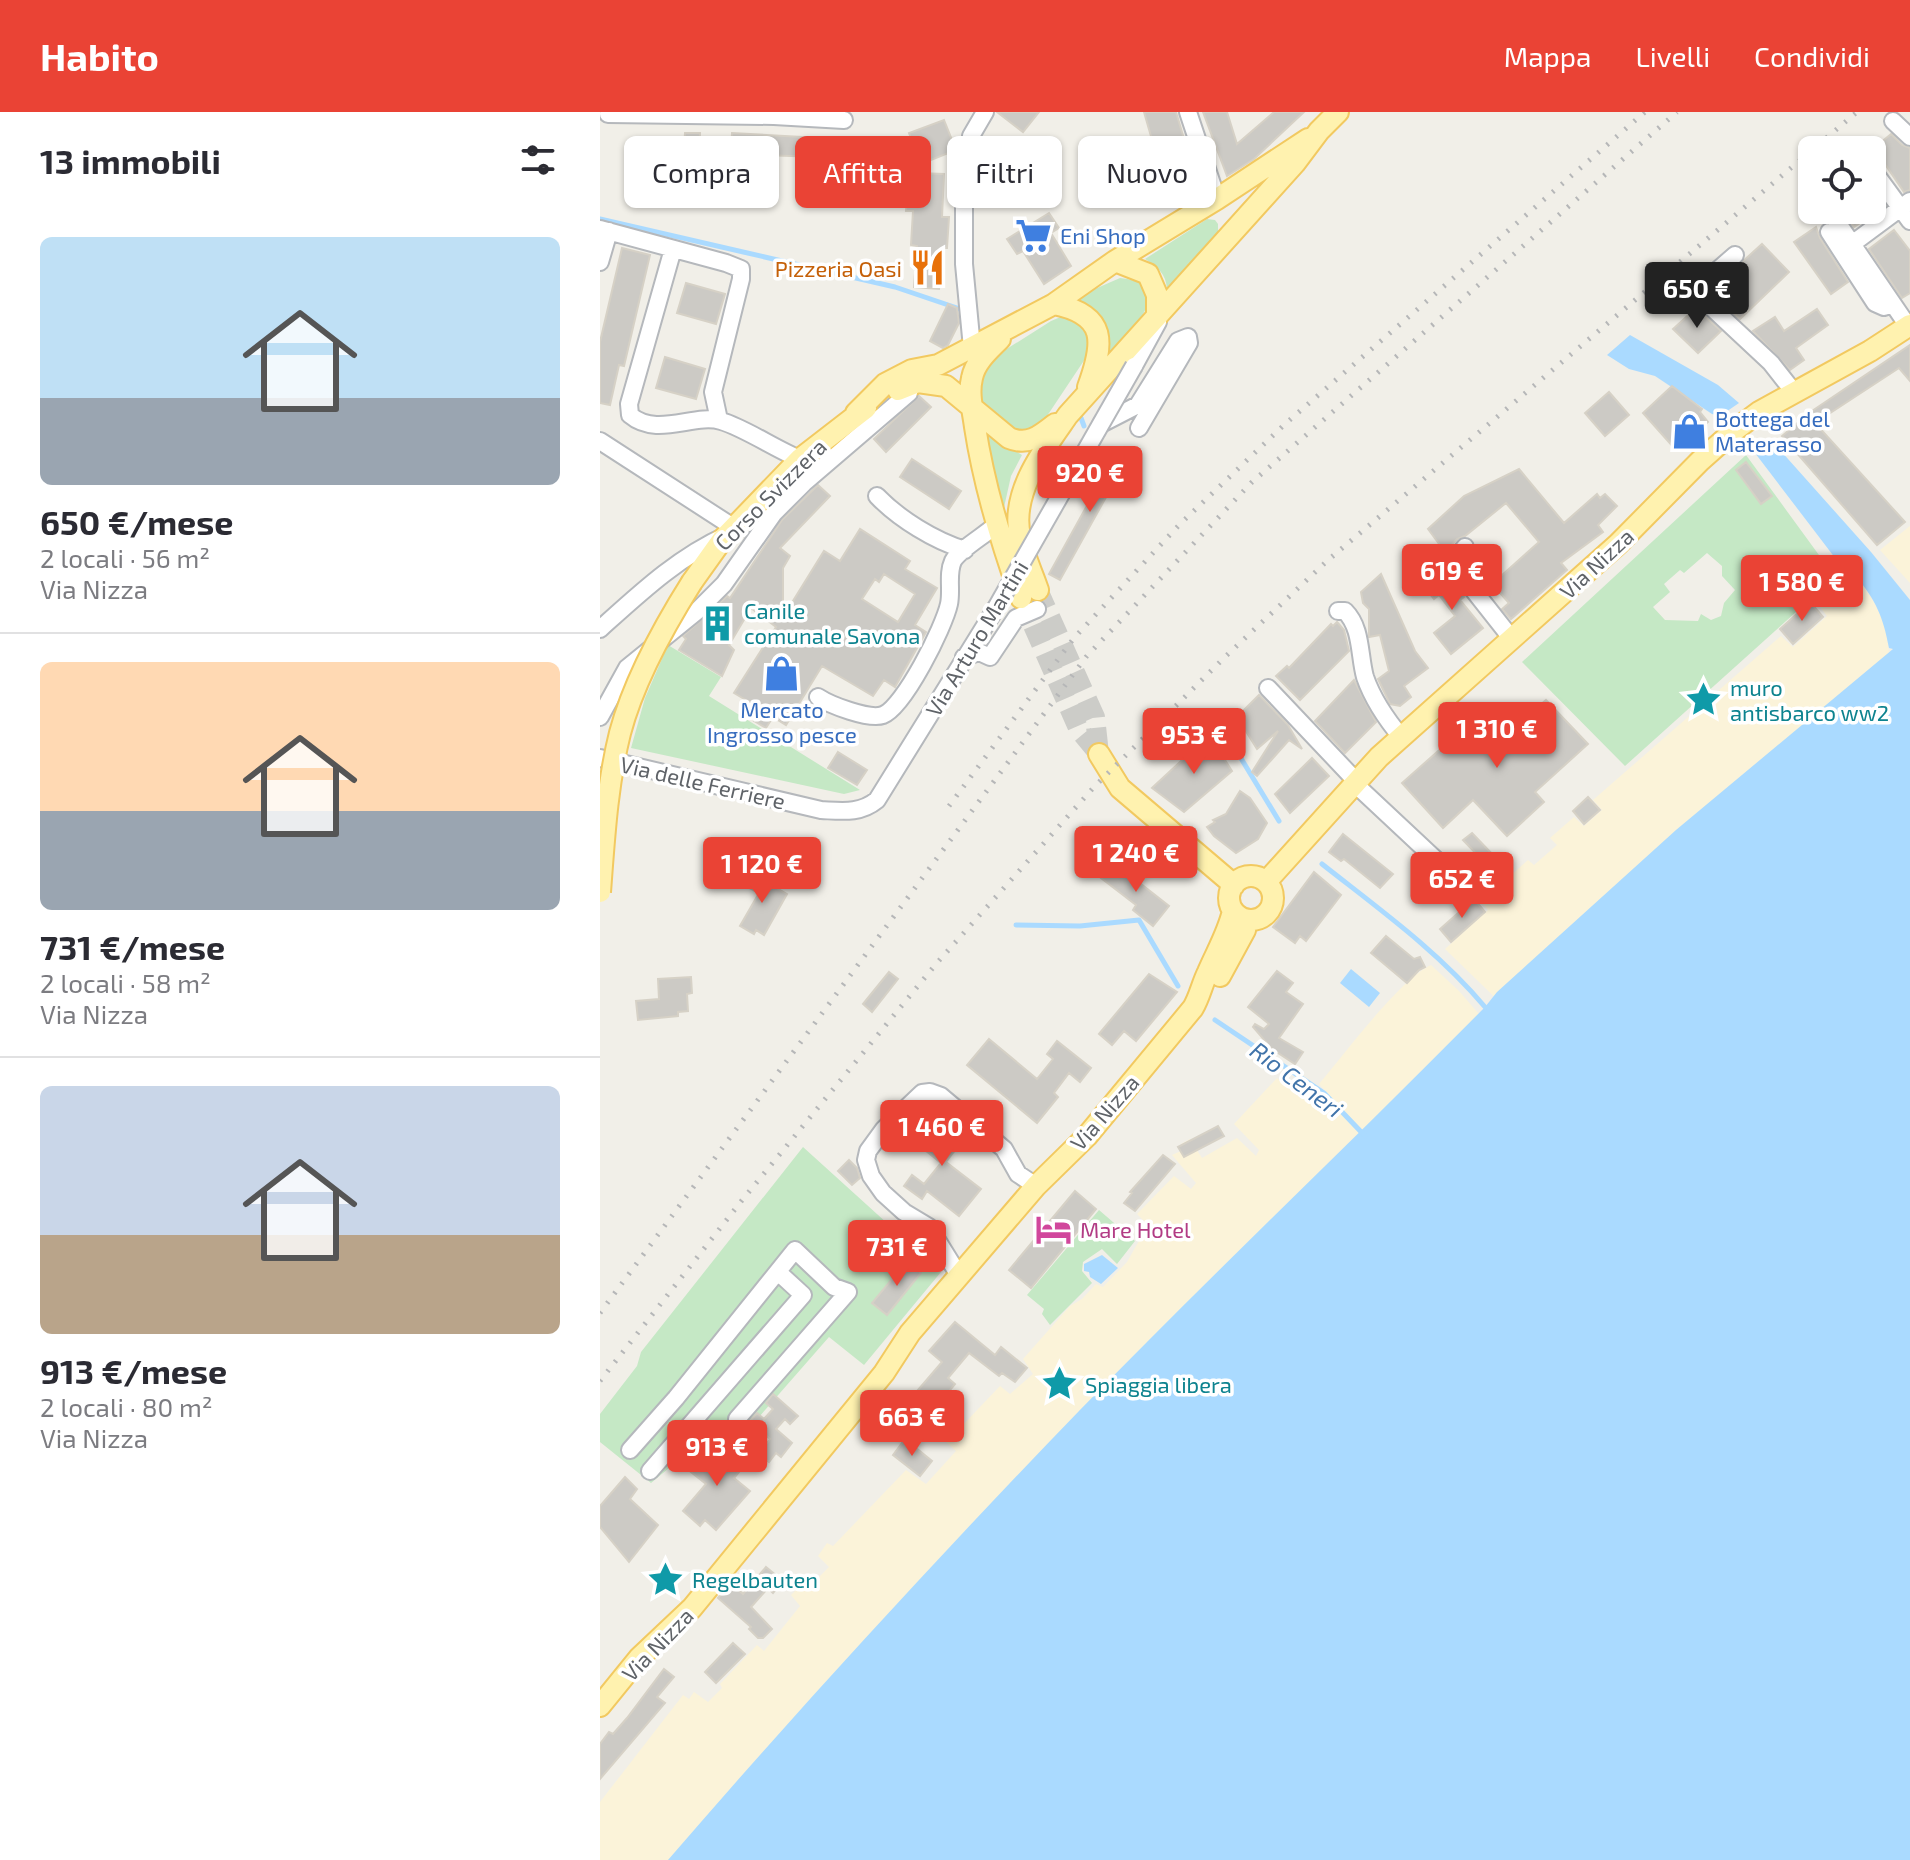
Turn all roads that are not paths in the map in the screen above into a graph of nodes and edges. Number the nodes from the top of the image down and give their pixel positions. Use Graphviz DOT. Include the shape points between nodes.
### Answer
graph roads {
  1 [pos="985,112"];
  2 [pos="1188,112"];
  3 [pos="1335,113"];
  4 [pos="608,114"];
  5 [pos="844,120"];
  6 [pos="1893,121"];
  7 [pos="1319,131"];
  8 [pos="1910,137"];
  9 [pos="1886,185"];
  10 [pos="1217,199"];
  11 [pos="1907,210"];
  12 [pos="1838,224"];
  13 [pos="604,230"];
  14 [pos="1232,232"];
  15 [pos="1829,232"];
  16 [pos="1852,244"];
  17 [pos="673,249"];
  18 [pos="1735,255"];
  19 [pos="1115,261"];
  20 [pos="600,262"];
  21 [pos="1054,304"];
  22 [pos="1893,304"];
  23 [pos="1161,313"];
  24 [pos="1909,326"];
  25 [pos="1008,330"];
  26 [pos="972,348"];
  27 [pos="1793,391"];
  28 [pos="909,393"];
  29 [pos="1086,395"];
  30 [pos="972,410"];
  31 [pos="856,413"];
  32 [pos="1068,415"];
  33 [pos="719,420"];
  34 [pos="1101,424"];
  35 [pos="1139,428"];
  36 [pos="600,441"];
  37 [pos="800,459"];
  38 [pos="877,496"];
  39 [pos="996,525"];
  40 [pos="731,531"];
  41 [pos="1465,547"];
  42 [pos="965,550"];
  43 [pos="1032,599"];
  44 [pos="1338,611"];
  45 [pos="600,629"];
  46 [pos="1512,639"];
  47 [pos="964,657"];
  48 [pos="1268,688"];
  49 [pos="818,697"];
  50 [pos="600,717"];
  51 [pos="1402,738"];
  52 [pos="1099,754"];
  53 [pos="600,758"];
  54 [pos="1356,783"];
  55 [pos="853,812"];
  56 [pos="1451,878"];
  57 [pos="1266,882"];
  58 [pos="1234,885"];
  59 [pos="600,892"];
  60 [pos="1240,915"];
  61 [pos="1036,1186"];
  62 [pos="778,1272"];
  63 [pos="960,1277"];
  64 [pos="737,1419"];
  65 [pos="630,1450"];
  66 [pos="650,1471"];
  67 [pos="600,1706"];
  1 -- 26 [label="street" via="971,136 964,199"];
  2 -- 10 [label="street"];
  3 -- 7 [label="main road"];
  4 -- 5 [label="street"];
  6 -- 8 [label="street"];
  7 -- 10 [label="main road"];
  7 -- 14 [label="main road"];
  9 -- 11 [label="street"];
  10 -- 14 [label="main road" via="1233,215"];
  10 -- 19 [label="main road"];
  11 -- 16 [label="street"];
  12 -- 16 [label="street, Via Nizza"];
  13 -- 17 [label="street"];
  13 -- 20 [label="street"];
  14 -- 23 [label="main road"];
  15 -- 22 [label="street, Via Nizza" via="1875,303"];
  16 -- 22 [label="street, Via Nizza"];
  17 -- 33 [label="street" via="741,269 713,392"];
  17 -- 33 [label="street" via="628,411 635,419 662,425"];
  18 -- 27 [label="street" via="1696,293 1771,363"];
  19 -- 21 [label="main road"];
  19 -- 23 [label="main road" via="1148,274"];
  21 -- 25 [label="main road"];
  21 -- 29 [label="main road" via="1077,310 1098,331"];
  22 -- 24 [label="street, Via Nizza"];
  23 -- 29 [label="main road"];
  23 -- 34 [label="street, Via Arturo Martini, bridge"];
  24 -- 27 [label="main road, Via Nizza"];
  25 -- 26 [label="main road"];
  25 -- 30 [label="main road" via="972,375"];
  26 -- 31 [label="main road" via="885,384"];
  27 -- 46 [label="main road, Via Nizza" via="1723,440"];
  28 -- 50 [label="street" via="780,506 724,584 627,668"];
  29 -- 32 [label="main road"];
  30 -- 31 [label="main road, Corso Svizzera" via="946,386 918,382"];
  30 -- 32 [label="main road" via="1009,438 1026,442"];
  30 -- 39 [label="main road"];
  31 -- 37 [label="main road, Corso Svizzera"];
  32 -- 43 [label="main road" via="1032,471 1019,513"];
  33 -- 37 [label="street"];
  34 -- 35 [label="street" via="1138,405 1178,341 1188,337"];
  34 -- 47 [label="street, Via Arturo Martini, bridge"];
  36 -- 40 [label="street"];
  37 -- 40 [label="main road, Corso Svizzera"];
  38 -- 42 [label="street" via="917,526"];
  39 -- 42 [label="street"];
  39 -- 43 [label="main road"];
  40 -- 45 [label="street" via="688,555"];
  40 -- 59 [label="main road, Corso Svizzera, bridge" via="707,559 650,655 621,731 607,803"];
  41 -- 46 [label="street" via="1455,559 1456,568"];
  42 -- 49 [label="street" via="954,558 949,604 932,647 894,705 883,715 872,715 832,706"];
  43 -- 47 [label="street" via="990,657 979,652"];
  44 -- 51 [label="street" via="1351,617 1365,677"];
  46 -- 51 [label="main road, Via Nizza"];
  47 -- 55 [label="street, Via Arturo Martini" via="877,800"];
  48 -- 54 [label="street"];
  51 -- 54 [label="main road, Via Nizza"];
  52 -- 58 [label="main road" via="1120,788"];
  53 -- 55 [label="street, Via delle Ferriere" via="821,810"];
  54 -- 56 [label="street"];
  54 -- 57 [label="main road, Via Nizza"];
  57 -- 58 [label="main road" via="1246,877"];
  57 -- 60 [label="main road" via="1273,894 1271,908 1261,918"];
  58 -- 60 [label="main road" via="1229,898"];
  60 -- 61 [label="main road, Via Nizza" via="1245,930 1217,981 1202,991 1087,1136"];
  61 -- 63 [label="main road, Via Nizza"];
  61 -- 63 [label="street" via="1018,1174 1004,1149 941,1096 922,1093 884,1129 868,1151 871,1176 904,1212 929,1227"];
  62 -- 64 [label="street" via="795,1250 834,1287 848,1292"];
  62 -- 65 [label="street"];
  62 -- 66 [label="street" via="803,1295"];
  63 -- 67 [label="main road, Via Nizza" via="692,1608 639,1658"];
}
